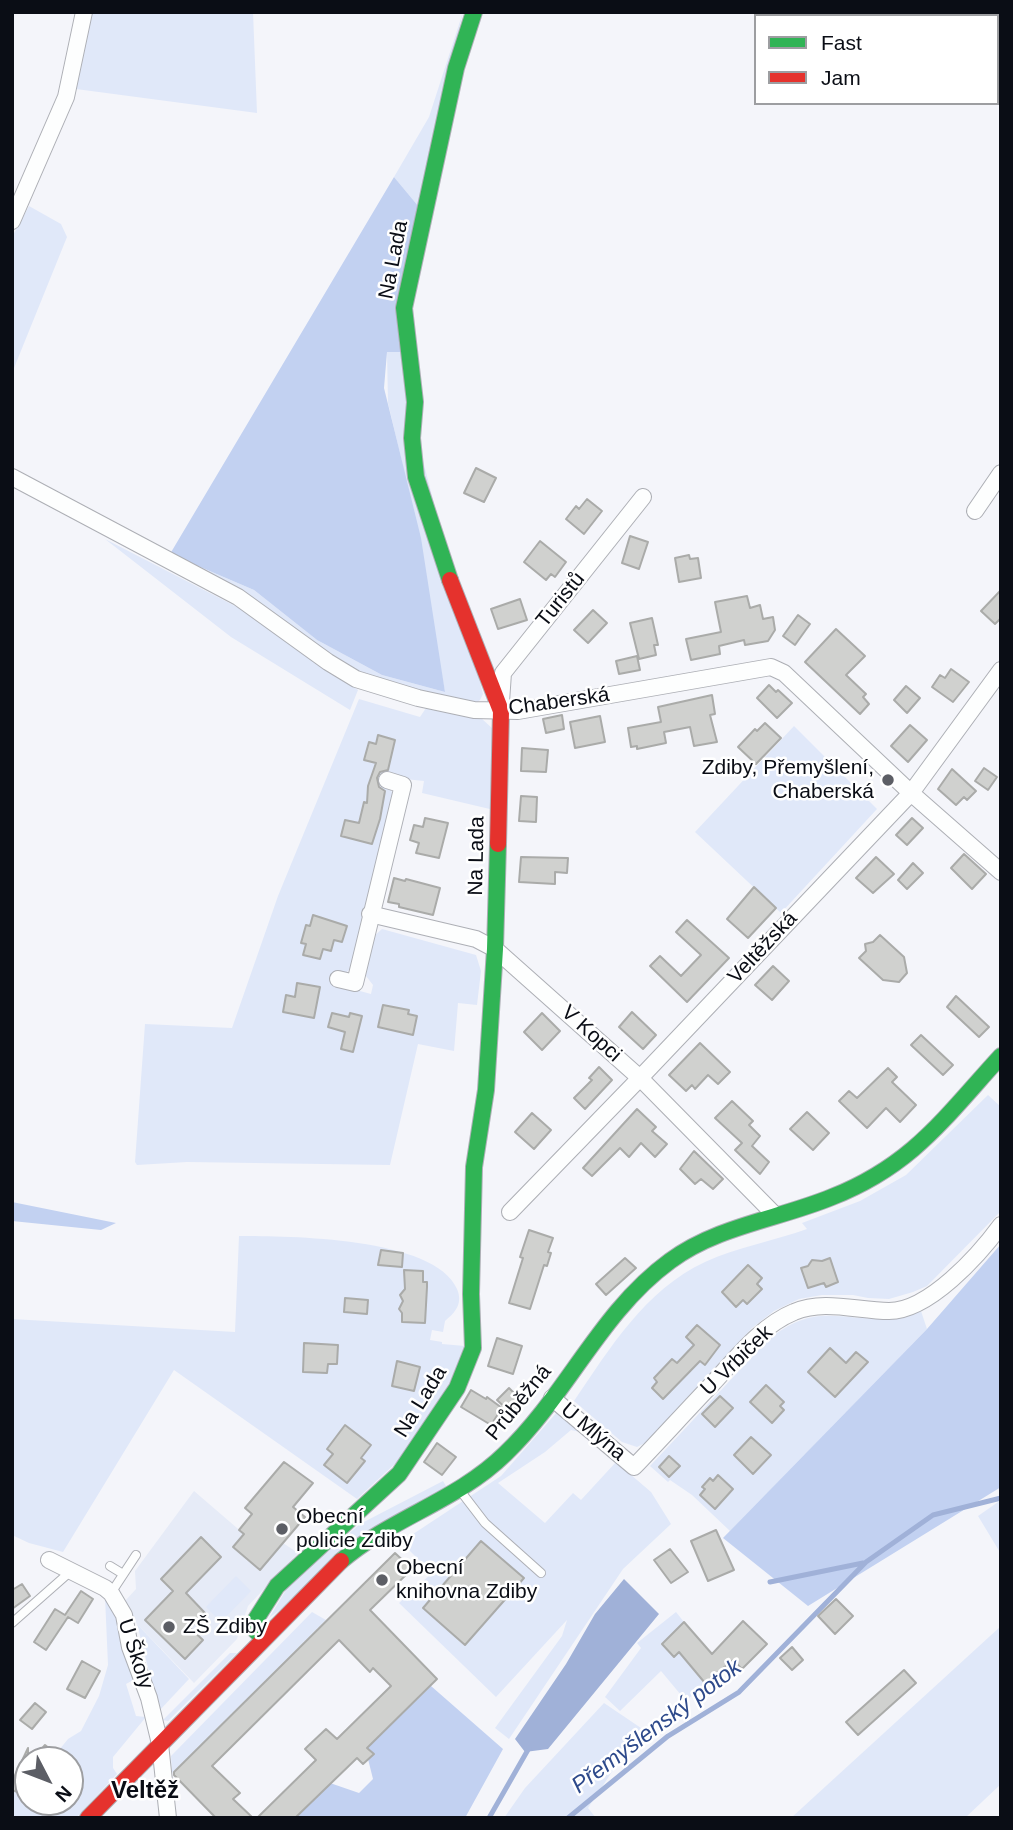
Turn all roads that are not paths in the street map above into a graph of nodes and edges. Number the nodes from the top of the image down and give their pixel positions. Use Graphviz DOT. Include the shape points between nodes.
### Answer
graph roads {
  1 [pos="84,12"];
  2 [pos="474,12"];
  3 [pos="12,221"];
  4 [pos="1001,473"];
  5 [pos="12,477"];
  6 [pos="643,497"];
  7 [pos="975,511"];
  8 [pos="1001,670"];
  9 [pos="501,711"];
  10 [pos="387,780"];
  11 [pos="911,793"];
  12 [pos="1001,872"];
  13 [pos="370,914"];
  14 [pos="495,949"];
  15 [pos="338,979"];
  16 [pos="1001,1056"];
  17 [pos="640,1078"];
  18 [pos="509,1212"];
  19 [pos="775,1215"];
  20 [pos="1001,1225"];
  21 [pos="552,1398"];
  22 [pos="634,1467"];
  23 [pos="461,1490"];
  24 [pos="136,1555"];
  25 [pos="49,1560"];
  26 [pos="110,1566"];
  27 [pos="71,1571"];
  28 [pos="541,1573"];
  29 [pos="124,1574"];
  30 [pos="111,1593"];
  31 [pos="12,1623"];
  32 [pos="263,1638"];
  33 [pos="160,1744"];
  34 [pos="88,1818"];
  35 [pos="168,1818"];
  1 -- 3 [label="street" via="66,97"];
  2 -- 9 [label="street, Na Lada" via="456,68 404,308 415,402 415,478"];
  4 -- 7 [label="street"];
  5 -- 9 [label="street, Chaberská" via="238,597 356,679 418,698"];
  6 -- 9 [label="street, Turistů" via="503,673"];
  8 -- 11 [label="street, Veltěžská"];
  9 -- 11 [label="street, Chaberská" via="771,667 784,673"];
  9 -- 14 [label="street, Na Lada"];
  10 -- 13 [label="street" via="403,785"];
  11 -- 12 [label="street, Chaberská"];
  11 -- 17 [label="street, Veltěžská"];
  13 -- 14 [label="street, V Kopci" via="476,939"];
  13 -- 15 [label="street" via="361,984"];
  14 -- 17 [label="street, V Kopci"];
  14 -- 32 [label="street, Na Lada" via="486,1090 474,1167 473,1348 457,1388 399,1474 277,1586 253,1628"];
  16 -- 19 [label="street, Průběžná" via="908,1156 830,1198"];
  17 -- 18 [label="street, Veltěžská"];
  17 -- 19 [label="street, V Kopci"];
  19 -- 21 [label="street, Průběžná" via="699,1244 636,1287"];
  20 -- 22 [label="street, U Vrbiček" via="943,1286 905,1308 834,1306 796,1311 782,1318 742,1353"];
  21 -- 22 [label="street, U Mlýna"];
  21 -- 23 [label="street, Průběžná" via="508,1452"];
  23 -- 28 [label="lane" via="485,1523"];
  23 -- 32 [label="street, Průběžná" via="366,1541"];
  24 -- 29 [label="lane"];
  25 -- 27 [label="street, U Školy"];
  26 -- 29 [label="lane"];
  27 -- 30 [label="street, U Školy"];
  27 -- 31 [label="lane"];
  29 -- 30 [label="lane"];
  30 -- 33 [label="street, U Školy" via="124,1615"];
  32 -- 33 [label="street, Průběžná"];
  33 -- 34 [label="street, Průběžná"];
  33 -- 35 [label="street, U Školy"];
}
